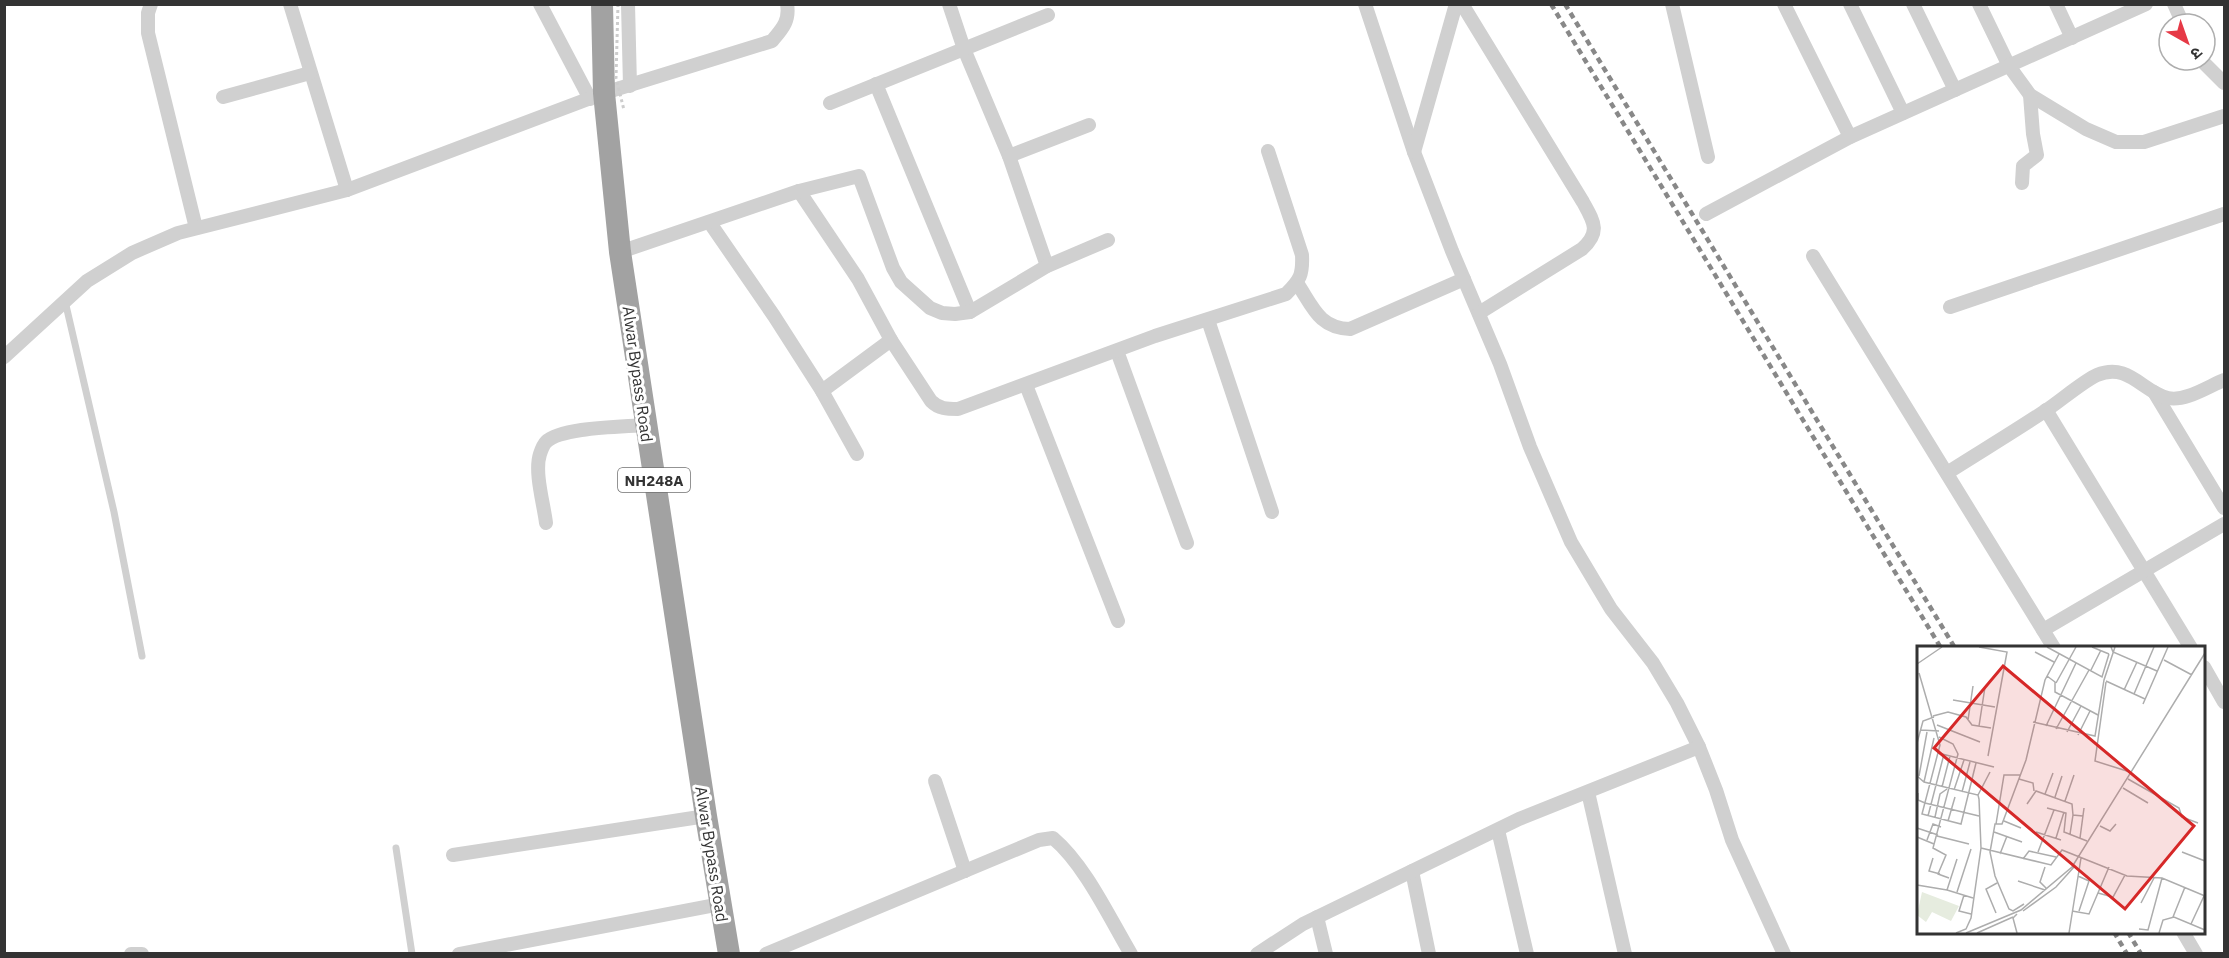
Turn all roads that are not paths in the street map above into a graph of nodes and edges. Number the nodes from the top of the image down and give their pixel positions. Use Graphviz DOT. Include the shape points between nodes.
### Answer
graph roads {
  1 [pos="151,4"];
  2 [pos="290,4"];
  3 [pos="540,4"];
  4 [pos="593,4"];
  5 [pos="602,4"];
  6 [pos="628,4"];
  7 [pos="787,4"];
  8 [pos="949,4"];
  9 [pos="1365,4"];
  10 [pos="1456,4"];
  11 [pos="1462,4"];
  12 [pos="1672,4"];
  13 [pos="1784,4"];
  14 [pos="1850,4"];
  15 [pos="1913,4"];
  16 [pos="1979,4"];
  17 [pos="2056,4"];
  18 [pos="2146,4"];
  19 [pos="2115,11"];
  20 [pos="1048,15"];
  21 [pos="603,30"];
  22 [pos="2072,38"];
  23 [pos="964,49"];
  24 [pos="2009,66"];
  25 [pos="2213,72"];
  26 [pos="310,73"];
  27 [pos="2224,83"];
  28 [pos="876,84"];
  29 [pos="630,86"];
  30 [pos="1955,90"];
  31 [pos="2030,95"];
  32 [pos="597,96"];
  33 [pos="224,97"];
  34 [pos="830,103"];
  35 [pos="1903,113"];
  36 [pos="2224,116"];
  37 [pos="1089,125"];
  38 [pos="1850,137"];
  39 [pos="1268,151"];
  40 [pos="1414,152"];
  41 [pos="1009,156"];
  42 [pos="1708,157"];
  43 [pos="2022,183"];
  44 [pos="347,190"];
  45 [pos="799,191"];
  46 [pos="1706,214"];
  47 [pos="2224,214"];
  48 [pos="710,223"];
  49 [pos="196,228"];
  50 [pos="1108,240"];
  51 [pos="620,252"];
  52 [pos="1813,256"];
  53 [pos="1047,266"];
  54 [pos="1464,279"];
  55 [pos="1297,283"];
  56 [pos="65,301"];
  57 [pos="1950,307"];
  58 [pos="970,312"];
  59 [pos="1479,313"];
  60 [pos="1208,320"];
  61 [pos="891,340"];
  62 [pos="1117,351"];
  63 [pos="4,357"];
  64 [pos="2224,380"];
  65 [pos="1026,385"];
  66 [pos="822,391"];
  67 [pos="2154,392"];
  68 [pos="2046,410"];
  69 [pos="645,425"];
  70 [pos="857,454"];
  71 [pos="1947,473"];
  72 [pos="2224,508"];
  73 [pos="1272,512"];
  74 [pos="546,523"];
  75 [pos="2224,524"];
  76 [pos="1187,543"];
  77 [pos="2145,570"];
  78 [pos="1118,621"];
  79 [pos="2043,630"];
  80 [pos="2053,646"];
  81 [pos="2191,646"];
  82 [pos="142,656"];
  83 [pos="2205,670"];
  84 [pos="2224,702"];
  85 [pos="1699,747"];
  86 [pos="935,781"];
  87 [pos="1588,792"];
  88 [pos="706,816"];
  89 [pos="1498,830"];
  90 [pos="396,848"];
  91 [pos="453,855"];
  92 [pos="965,871"];
  93 [pos="1412,872"];
  94 [pos="720,904"];
  95 [pos="1317,917"];
  96 [pos="2184,934"];
  97 [pos="131,954"];
  98 [pos="141,954"];
  99 [pos="412,954"];
  100 [pos="459,954"];
  101 [pos="729,954"];
  102 [pos="766,954"];
  103 [pos="1131,954"];
  104 [pos="1257,954"];
  105 [pos="1326,954"];
  106 [pos="1429,954"];
  107 [pos="1527,954"];
  108 [pos="1625,954"];
  109 [pos="1784,954"];
  110 [pos="2196,954"];
  1 -- 49 [label="street" via="148,33"];
  2 -- 26 [label="street"];
  3 -- 32 [label="street"];
  4 -- 21 [label="street"];
  5 -- 21 [label="highway, Alwar Bypass Road / NH248A"];
  6 -- 29 [label="street"];
  7 -- 29 [label="street" via="789,15 772,41"];
  8 -- 23 [label="street"];
  9 -- 40 [label="street"];
  10 -- 40 [label="street"];
  11 -- 59 [label="street" via="1583,202 1594,231 1592,240 1582,249"];
  12 -- 42 [label="street"];
  13 -- 38 [label="street"];
  14 -- 35 [label="street"];
  15 -- 30 [label="street"];
  16 -- 24 [label="street"];
  17 -- 22 [label="street"];
  18 -- 19 [label="street"];
  19 -- 22 [label="street"];
  20 -- 23 [label="street"];
  21 -- 32 [label="highway, Alwar Bypass Road / NH248A"];
  22 -- 24 [label="street"];
  23 -- 28 [label="street"];
  23 -- 41 [label="street"];
  24 -- 30 [label="street"];
  24 -- 31 [label="street"];
  25 -- 27 [label="street"];
  26 -- 33 [label="street"];
  26 -- 44 [label="street"];
  28 -- 34 [label="street"];
  28 -- 58 [label="street"];
  29 -- 32 [label="street"];
  30 -- 35 [label="street"];
  31 -- 36 [label="street" via="2116,142 2144,142"];
  31 -- 43 [label="street" via="2037,154 2023,166"];
  32 -- 44 [label="street"];
  32 -- 51 [label="highway, Alwar Bypass Road / NH248A"];
  35 -- 38 [label="street"];
  37 -- 41 [label="street"];
  38 -- 46 [label="street"];
  39 -- 55 [label="street" via="1302,255 1303,272"];
  40 -- 54 [label="street"];
  41 -- 53 [label="street"];
  44 -- 49 [label="street"];
  45 -- 48 [label="street"];
  45 -- 58 [label="street" via="859,176 892,268 901,282 930,308 955,314"];
  45 -- 61 [label="street" via="858,279"];
  47 -- 57 [label="street"];
  48 -- 51 [label="street"];
  48 -- 66 [label="street"];
  49 -- 56 [label="street" via="132,253 87,280"];
  50 -- 53 [label="street"];
  51 -- 69 [label="highway, Alwar Bypass Road / NH248A"];
  52 -- 71 [label="street"];
  53 -- 58 [label="street"];
  54 -- 55 [label="street" via="1350,329 1324,322"];
  54 -- 59 [label="street"];
  55 -- 60 [label="street" via="1286,294"];
  56 -- 63 [label="street"];
  56 -- 82 [label="lane" via="114,512"];
  59 -- 85 [label="street" via="1571,542 1611,609 1653,663"];
  60 -- 62 [label="street"];
  60 -- 73 [label="street"];
  61 -- 65 [label="street" via="937,406 958,409"];
  61 -- 66 [label="street"];
  62 -- 65 [label="street"];
  62 -- 76 [label="street"];
  64 -- 67 [label="street" via="2184,397 2169,399"];
  65 -- 78 [label="street"];
  66 -- 70 [label="street"];
  67 -- 68 [label="street" via="2129,375 2115,372 2097,375"];
  67 -- 72 [label="street"];
  68 -- 71 [label="street"];
  68 -- 77 [label="street"];
  69 -- 74 [label="street" via="583,429 546,442 538,466"];
  69 -- 88 [label="highway, Alwar Bypass Road / NH248A"];
  71 -- 79 [label="street"];
  75 -- 77 [label="street"];
  77 -- 79 [label="street"];
  77 -- 81 [label="street"];
  79 -- 80 [label="street"];
  83 -- 84 [label="street"];
  85 -- 87 [label="street"];
  85 -- 109 [label="street" via="1732,840"];
  86 -- 92 [label="street"];
  87 -- 89 [label="street"];
  87 -- 108 [label="street"];
  88 -- 91 [label="street"];
  88 -- 94 [label="highway, Alwar Bypass Road / NH248A"];
  89 -- 93 [label="street"];
  89 -- 107 [label="street"];
  90 -- 99 [label="lane"];
  92 -- 102 [label="street"];
  92 -- 103 [label="street" via="1039,840 1053,838 1079,867"];
  93 -- 95 [label="street"];
  93 -- 106 [label="street"];
  94 -- 100 [label="street"];
  94 -- 101 [label="highway, Alwar Bypass Road / NH248A"];
  95 -- 104 [label="street"];
  95 -- 105 [label="street"];
  96 -- 110 [label="street"];
  97 -- 98 [label="street"];
}
